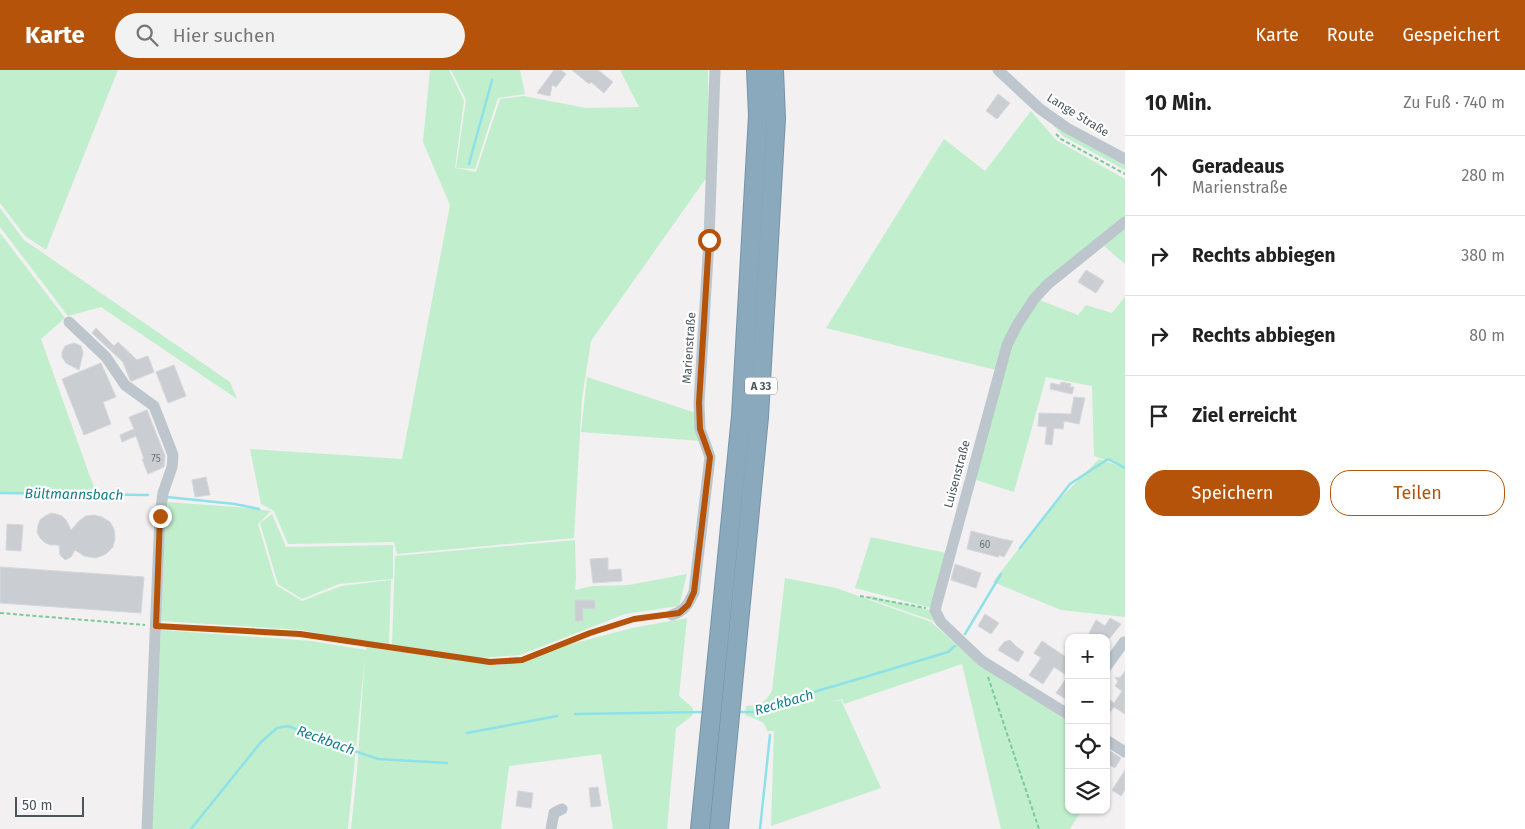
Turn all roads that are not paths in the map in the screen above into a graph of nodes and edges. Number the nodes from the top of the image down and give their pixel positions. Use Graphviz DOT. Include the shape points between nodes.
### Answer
graph roads {
  1 [pos="714,70"];
  2 [pos="756,70"];
  3 [pos="774,70"];
  4 [pos="998,70"];
  5 [pos="1125,159"];
  6 [pos="1125,222"];
  7 [pos="69,322"];
  8 [pos="672,615"];
  9 [pos="1124,642"];
  10 [pos="1110,661"];
  11 [pos="1065,713"];
  12 [pos="1110,743"];
  13 [pos="1125,752"];
  14 [pos="562,809"];
  15 [pos="147,829"];
  16 [pos="551,829"];
  17 [pos="700,829"];
  18 [pos="719,829"];
  1 -- 8 [label="street, Marienstraße" via="709,240 699,403 700,429 710,457 694,592 688,605"];
  2 -- 17 [label="highway, A 33" via="758,115 741,416"];
  3 -- 18 [label="highway, A 33" via="776,118 759,417"];
  4 -- 5 [label="street, Lange Straße" via="1067,128"];
  6 -- 11 [label="street, Luisenstraße" via="1048,284 1034,299 1007,345 935,610 941,622 982,661"];
  7 -- 15 [label="street" via="106,357 126,385 154,406 173,455 160,516"];
  9 -- 10 [label="street"];
  12 -- 13 [label="street"];
  14 -- 16 [label="street" via="554,813"];
}
